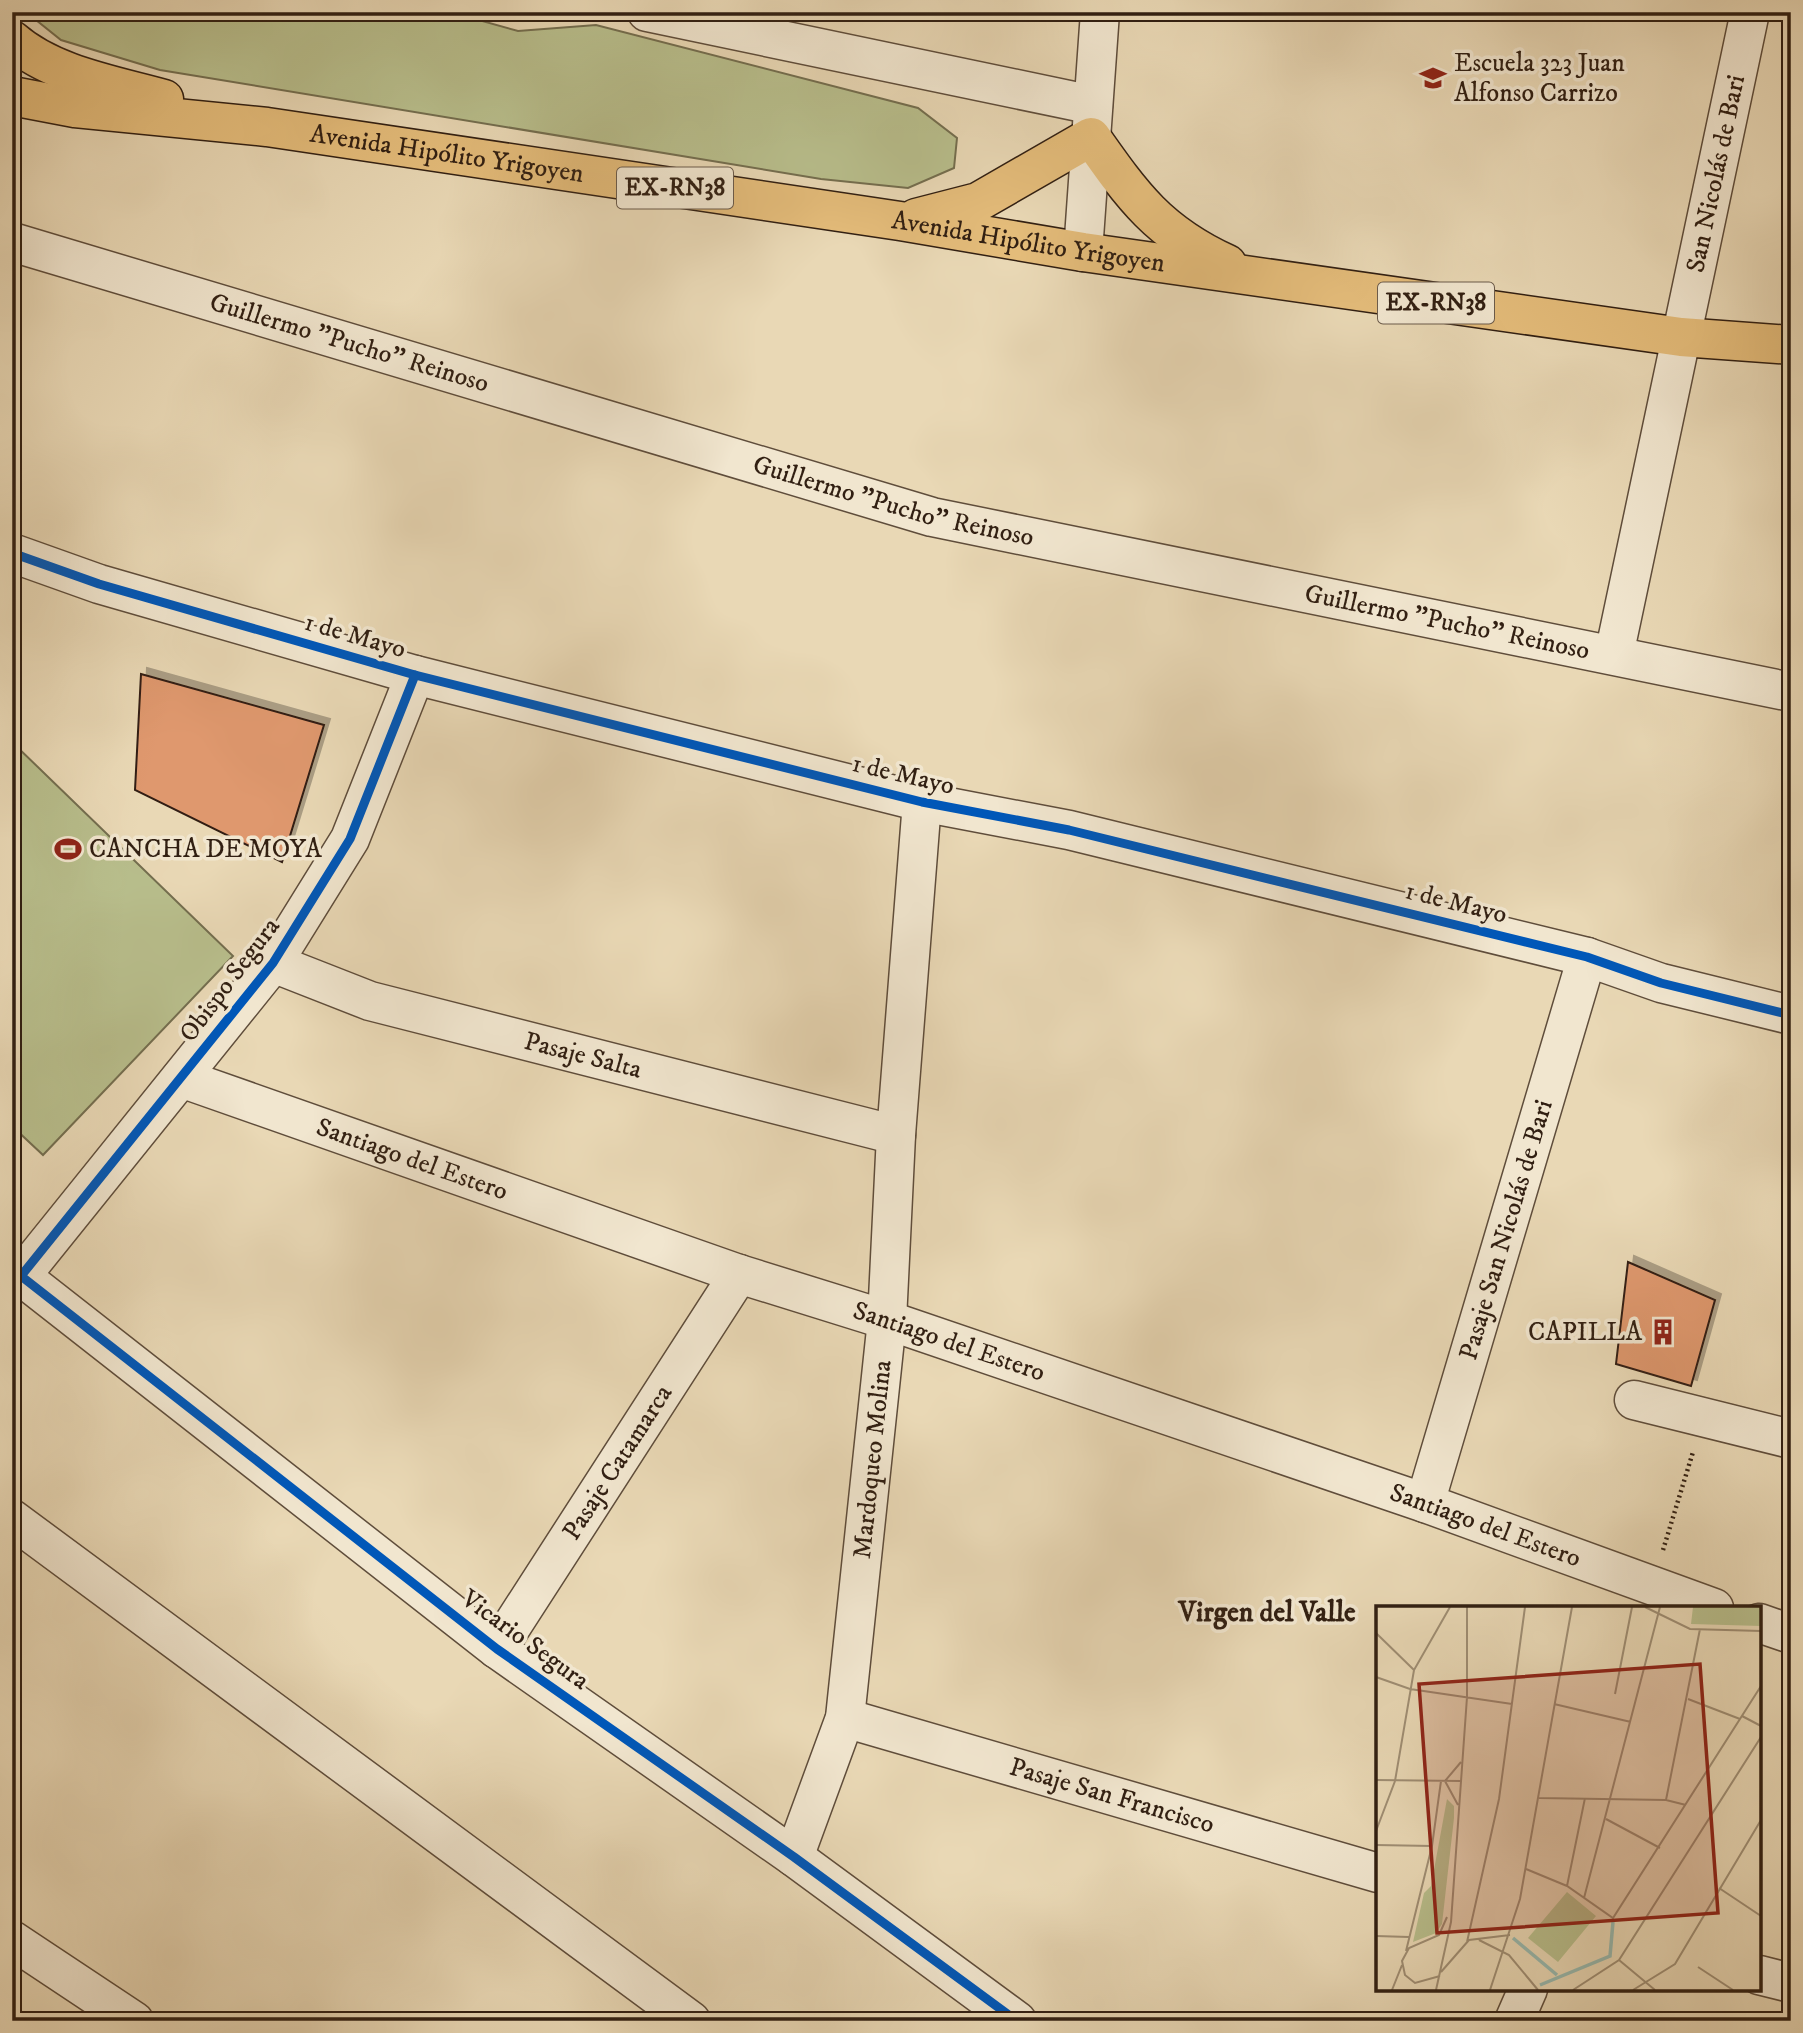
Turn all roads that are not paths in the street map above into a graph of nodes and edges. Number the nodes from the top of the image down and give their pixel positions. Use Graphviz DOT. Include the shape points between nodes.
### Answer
graph roads {
  1 [pos="647,12"];
  2 [pos="1100,12"];
  3 [pos="1750,12"];
  4 [pos="12,40"];
  5 [pos="12,96"];
  6 [pos="1092,121"];
  7 [pos="267,127"];
  8 [pos="900,221"];
  9 [pos="12,242"];
  10 [pos="1083,252"];
  11 [pos="1255,277"];
  12 [pos="1681,337"];
  13 [pos="1791,345"];
  14 [pos="12,553"];
  15 [pos="1614,655"];
  16 [pos="415,674"];
  17 [pos="1791,692"];
  18 [pos="922,802"];
  19 [pos="1587,957"];
  20 [pos="274,963"];
  21 [pos="1791,1015"];
  22 [pos="181,1078"];
  23 [pos="896,1135"];
  24 [pos="739,1274"];
  25 [pos="21,1276"];
  26 [pos="887,1320"];
  27 [pos="1634,1400"];
  28 [pos="1791,1439"];
  29 [pos="1424,1503"];
  30 [pos="12,1520"];
  31 [pos="1708,1606"];
  32 [pos="1761,1624"];
  33 [pos="1791,1634"];
  34 [pos="497,1649"];
  35 [pos="845,1718"];
  36 [pos="794,1857"];
  37 [pos="1376,1872"];
  38 [pos="12,1940"];
  39 [pos="1761,1976"];
  40 [pos="1791,1983"];
  41 [pos="1527,1991"];
  42 [pos="134,2021"];
  43 [pos="691,2021"];
  44 [pos="1017,2021"];
  45 [pos="1514,2021"];
  1 -- 6 [label="street"];
  2 -- 6 [label="street"];
  3 -- 12 [label="street, San Nicolás de Bari"];
  4 -- 7 [label="main road, Avenida Hipólito Yrigoyen / EX-RN38" via="27,53 81,76"];
  5 -- 7 [label="main road, Avenida Hipólito Yrigoyen / EX-RN38" via="75,108"];
  6 -- 8 [label="main road" via="978,202"];
  6 -- 10 [label="street"];
  6 -- 11 [label="main road" via="1134,199 1190,248"];
  7 -- 8 [label="main road, Avenida Hipólito Yrigoyen / EX-RN38"];
  8 -- 10 [label="main road, Avenida Hipólito Yrigoyen / EX-RN38"];
  9 -- 15 [label="street, Guillermo \"Pucho\" Reinoso" via="932,517"];
  10 -- 11 [label="main road, Avenida Hipólito Yrigoyen / EX-RN38"];
  11 -- 12 [label="main road, Avenida Hipólito Yrigoyen / EX-RN38"];
  12 -- 13 [label="main road, Avenida Hipólito Yrigoyen / EX-RN38"];
  12 -- 15 [label="street, San Nicolás de Bari"];
  14 -- 16 [label="street, 1 de Mayo" via="99,584"];
  15 -- 17 [label="street, Guillermo \"Pucho\" Reinoso"];
  16 -- 18 [label="street, 1 de Mayo"];
  16 -- 20 [label="street, Obispo Segura" via="350,839"];
  18 -- 19 [label="street, 1 de Mayo" via="1069,830"];
  18 -- 23 [label="street, Mardoqueo Molina"];
  19 -- 21 [label="street, 1 de Mayo" via="1661,983"];
  19 -- 29 [label="street, Pasaje San Nicolás de Bari"];
  20 -- 22 [label="street, Obispo Segura"];
  20 -- 23 [label="street, Pasaje Salta" via="370,1001"];
  22 -- 24 [label="street, Santiago del Estero"];
  22 -- 25 [label="street, Obispo Segura"];
  23 -- 26 [label="street, Mardoqueo Molina"];
  24 -- 26 [label="street, Santiago del Estero"];
  24 -- 34 [label="street, Pasaje Catamarca"];
  25 -- 34 [label="street, Vicario Segura"];
  26 -- 29 [label="street, Santiago del Estero"];
  26 -- 35 [label="street, Mardoqueo Molina"];
  27 -- 28 [label="street"];
  29 -- 31 [label="street, Santiago del Estero"];
  30 -- 43 [label="street"];
  32 -- 33 [label="street"];
  34 -- 36 [label="street, Vicario Segura"];
  35 -- 36 [label="street, Mardoqueo Molina"];
  35 -- 37 [label="street, Pasaje San Francisco"];
  36 -- 44 [label="street, Vicario Segura"];
  38 -- 42 [label="street"];
  39 -- 40 [label="street"];
  41 -- 45 [label="street"];
}
